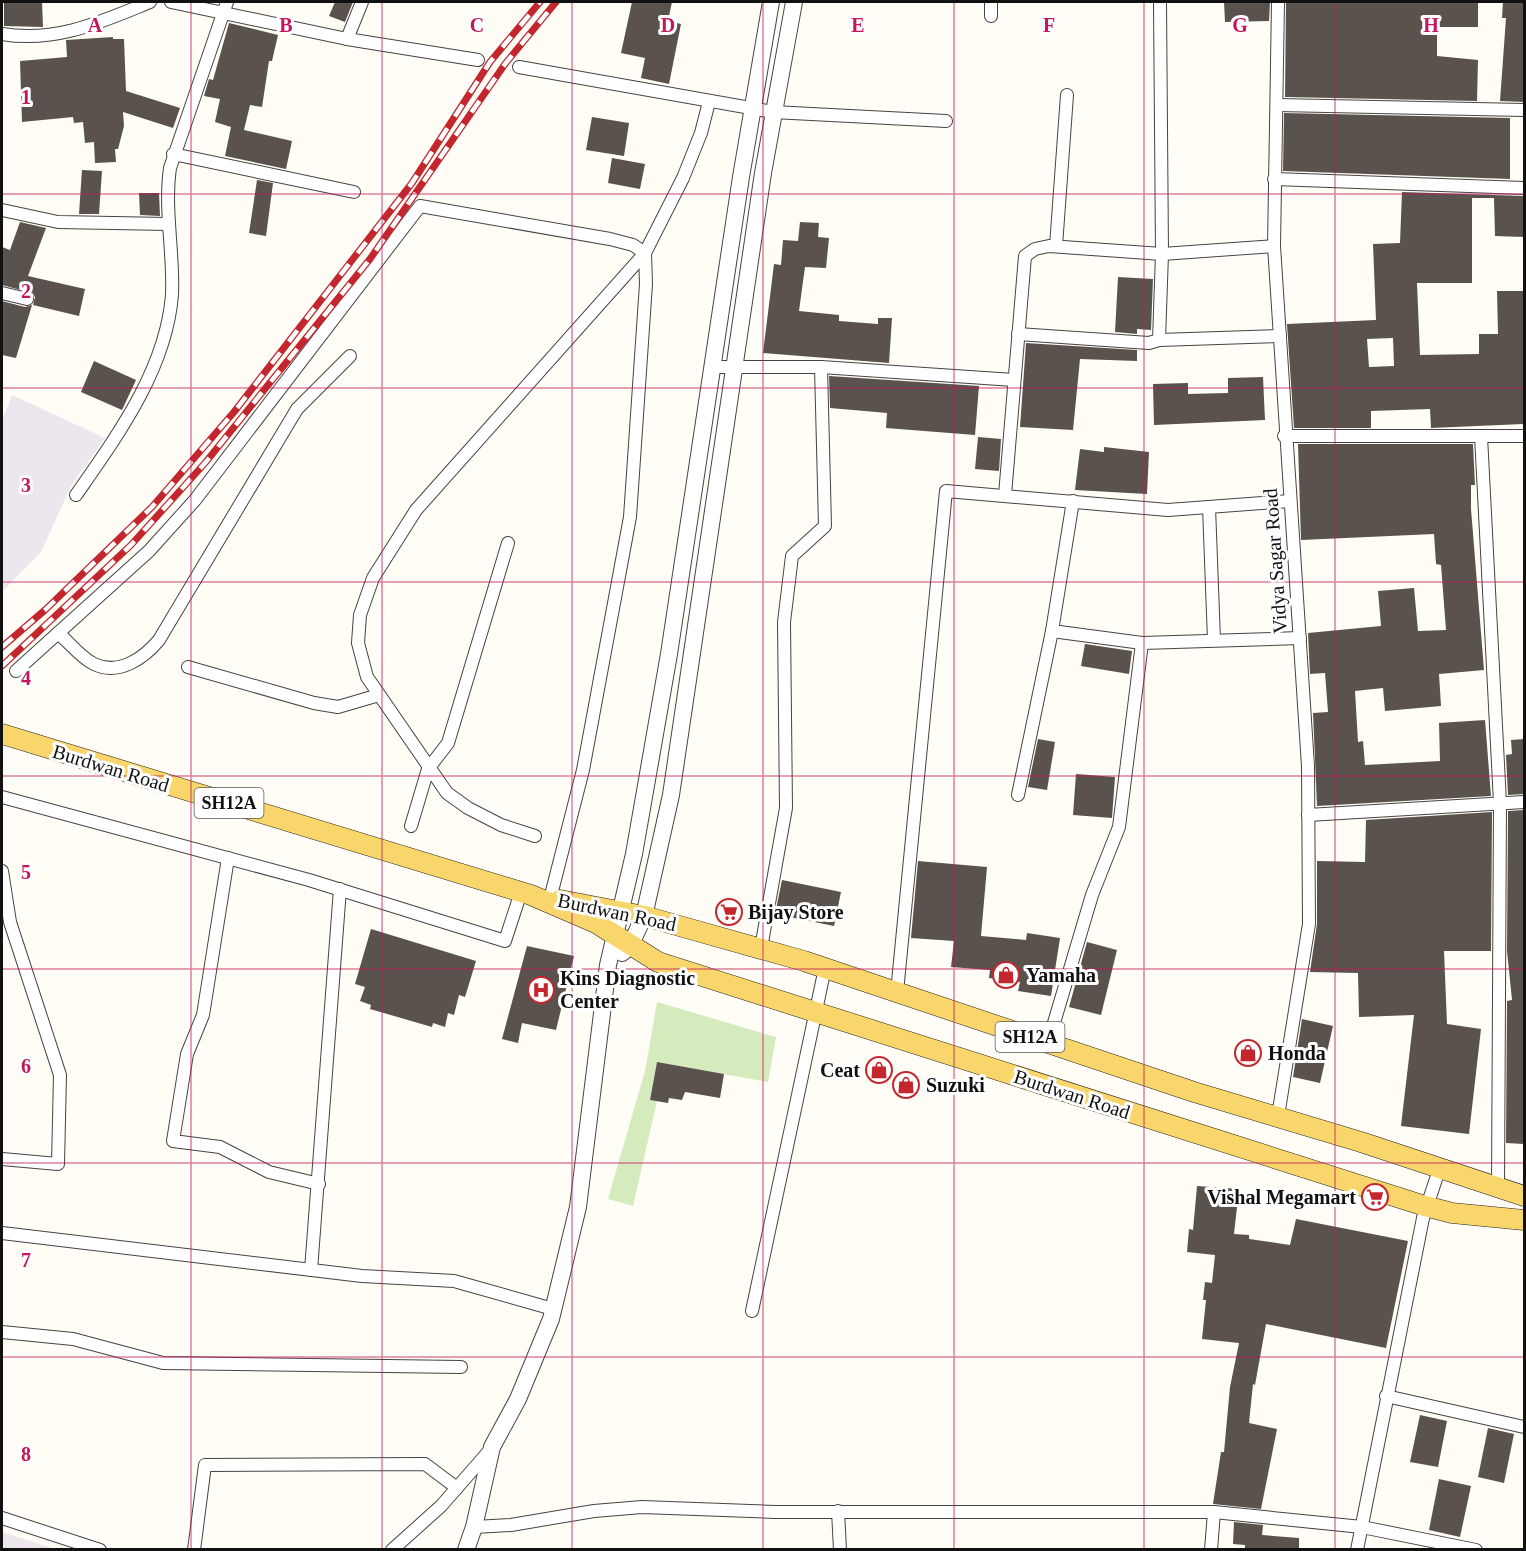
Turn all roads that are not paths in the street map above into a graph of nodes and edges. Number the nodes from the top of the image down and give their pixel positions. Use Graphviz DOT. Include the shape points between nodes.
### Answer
graph roads {
  1 [pos="150,2"];
  2 [pos="171,2"];
  3 [pos="362,2"];
  4 [pos="771,2"];
  5 [pos="794,2"];
  6 [pos="991,2"];
  7 [pos="1160,2"];
  8 [pos="1278,2"];
  9 [pos="225,7"];
  10 [pos="991,16"];
  11 [pos="2,34"];
  12 [pos="347,39"];
  13 [pos="478,60"];
  14 [pos="519,67"];
  15 [pos="1067,95"];
  16 [pos="709,102"];
  17 [pos="1278,105"];
  18 [pos="752,110"];
  19 [pos="1524,110"];
  20 [pos="773,112"];
  21 [pos="946,121"];
  22 [pos="173,154"];
  23 [pos="1274,179"];
  24 [pos="1524,188"];
  25 [pos="354,192"];
  26 [pos="2,210"];
  27 [pos="168,224"];
  28 [pos="1056,246"];
  29 [pos="1274,246"];
  30 [pos="645,254"];
  31 [pos="1162,255"];
  32 [pos="2,293"];
  33 [pos="27,299"];
  34 [pos="1018,334"];
  35 [pos="1280,336"];
  36 [pos="1159,340"];
  37 [pos="350,356"];
  38 [pos="714,367"];
  39 [pos="821,367"];
  40 [pos="734,369"];
  41 [pos="1014,380"];
  42 [pos="1284,436"];
  43 [pos="1481,436"];
  44 [pos="1524,436"];
  45 [pos="76,495"];
  46 [pos="1005,495"];
  47 [pos="1073,501"];
  48 [pos="1290,501"];
  49 [pos="1209,507"];
  50 [pos="508,543"];
  51 [pos="1052,631"];
  52 [pos="58,633"];
  53 [pos="1299,638"];
  54 [pos="1214,640"];
  55 [pos="1142,643"];
  56 [pos="188,667"];
  57 [pos="16,671"];
  58 [pos="379,695"];
  59 [pos="2,735"];
  60 [pos="429,769"];
  61 [pos="1018,795"];
  62 [pos="2,797"];
  63 [pos="1524,802"];
  64 [pos="1500,803"];
  65 [pos="1308,815"];
  66 [pos="411,826"];
  67 [pos="535,836"];
  68 [pos="228,858"];
  69 [pos="2,871"];
  70 [pos="340,889"];
  71 [pos="526,894"];
  72 [pos="550,899"];
  73 [pos="621,910"];
  74 [pos="644,916"];
  75 [pos="623,942"];
  76 [pos="761,948"];
  77 [pos="825,968"];
  78 [pos="897,992"];
  79 [pos="814,1011"];
  80 [pos="1048,1043"];
  81 [pos="1278,1116"];
  82 [pos="2,1159"];
  83 [pos="1440,1167"];
  84 [pos="319,1184"];
  85 [pos="1498,1187"];
  86 [pos="1524,1196"];
  87 [pos="1425,1206"];
  88 [pos="1524,1220"];
  89 [pos="2,1233"];
  90 [pos="311,1270"];
  91 [pos="554,1309"];
  92 [pos="752,1311"];
  93 [pos="2,1332"];
  94 [pos="461,1367"];
  95 [pos="1386,1396"];
  96 [pos="1524,1427"];
  97 [pos="492,1447"];
  98 [pos="457,1488"];
  99 [pos="838,1511"];
  100 [pos="1214,1512"];
  101 [pos="2,1518"];
  102 [pos="474,1527"];
  103 [pos="1362,1527"];
  104 [pos="100,1550"];
  105 [pos="194,1550"];
  106 [pos="392,1550"];
  107 [pos="466,1550"];
  108 [pos="840,1550"];
  109 [pos="1211,1550"];
  110 [pos="1357,1550"];
  111 [pos="1476,1550"];
  1 -- 11 [label="street" via="89,27 51,36"];
  2 -- 9 [label="street"];
  3 -- 12 [label="street"];
  4 -- 18 [label="street"];
  5 -- 20 [label="street"];
  6 -- 10 [label="street"];
  7 -- 31 [label="street"];
  8 -- 17 [label="street, Vidya Sagar Road"];
  9 -- 12 [label="street"];
  9 -- 22 [label="street"];
  12 -- 13 [label="street"];
  14 -- 16 [label="street"];
  15 -- 28 [label="street"];
  16 -- 18 [label="street"];
  16 -- 30 [label="street" via="683,178"];
  17 -- 19 [label="street"];
  17 -- 23 [label="street, Vidya Sagar Road"];
  18 -- 20 [label="street"];
  18 -- 38 [label="street"];
  20 -- 21 [label="street"];
  20 -- 40 [label="street"];
  22 -- 25 [label="street"];
  22 -- 27 [label="street" via="167,187"];
  23 -- 24 [label="street"];
  23 -- 29 [label="street, Vidya Sagar Road"];
  26 -- 27 [label="street" via="58,222"];
  27 -- 45 [label="street" via="171,296 162,340 145,386"];
  28 -- 31 [label="street"];
  28 -- 34 [label="street" via="1035,249 1025,256"];
  29 -- 31 [label="street"];
  29 -- 35 [label="street, Vidya Sagar Road"];
  30 -- 52 [label="street" via="633,245 610,239 420,206 195,500 148,551"];
  30 -- 58 [label="street" via="416,510 374,578 360,615 358,643 367,677"];
  30 -- 72 [label="street" via="630,517 584,770"];
  31 -- 36 [label="street"];
  32 -- 33 [label="street"];
  34 -- 36 [label="street" via="1149,343"];
  34 -- 41 [label="street"];
  35 -- 36 [label="street"];
  35 -- 42 [label="street, Vidya Sagar Road"];
  37 -- 52 [label="street" via="297,409 159,640 145,657 124,666 93,664"];
  38 -- 40 [label="street"];
  38 -- 73 [label="street" via="669,654"];
  39 -- 40 [label="street"];
  39 -- 41 [label="street"];
  39 -- 76 [label="street" via="825,526 792,556 784,622 786,808"];
  40 -- 74 [label="street" via="671,795"];
  41 -- 46 [label="street"];
  42 -- 43 [label="street"];
  42 -- 48 [label="street, Vidya Sagar Road"];
  43 -- 44 [label="street"];
  43 -- 64 [label="street"];
  46 -- 47 [label="street"];
  46 -- 78 [label="street" via="946,491"];
  47 -- 49 [label="street" via="1168,510"];
  47 -- 51 [label="street"];
  48 -- 49 [label="street"];
  48 -- 53 [label="street, Vidya Sagar Road"];
  49 -- 54 [label="street"];
  50 -- 60 [label="street" via="448,743"];
  51 -- 55 [label="street"];
  51 -- 61 [label="street"];
  52 -- 57 [label="street"];
  53 -- 54 [label="street"];
  53 -- 65 [label="street, Vidya Sagar Road"];
  54 -- 55 [label="street"];
  55 -- 80 [label="street" via="1119,827 1092,895"];
  56 -- 58 [label="street" via="314,703 338,706"];
  58 -- 60 [label="street"];
  59 -- 71 [label="main road, Burdwan Road / SH12A"];
  60 -- 66 [label="street"];
  60 -- 67 [label="street" via="447,793 468,808"];
  62 -- 68 [label="street"];
  63 -- 64 [label="street"];
  64 -- 65 [label="street"];
  64 -- 85 [label="street"];
  65 -- 81 [label="street, Vidya Sagar Road" via="1309,924"];
  68 -- 70 [label="street"];
  68 -- 84 [label="street" via="203,1016 187,1054 173,1141 220,1148 269,1172"];
  69 -- 82 [label="street" via="10,922 60,1076 58,1164"];
  70 -- 71 [label="street" via="506,941"];
  70 -- 84 [label="street"];
  71 -- 72 [label="main road, Burdwan Road / SH12A"];
  71 -- 75 [label="main road, Burdwan Road / SH12A" via="596,923"];
  72 -- 73 [label="main road, Burdwan Road / SH12A"];
  73 -- 74 [label="main road, Burdwan Road / SH12A"];
  73 -- 75 [label="street"];
  74 -- 75 [label="street"];
  74 -- 76 [label="main road, Burdwan Road / SH12A"];
  75 -- 79 [label="main road, Burdwan Road / SH12A" via="658,962"];
  75 -- 91 [label="street" via="608,965 578,1207"];
  76 -- 77 [label="main road, Burdwan Road / SH12A"];
  77 -- 78 [label="main road, Burdwan Road / SH12A"];
  77 -- 79 [label="street"];
  78 -- 80 [label="main road, Burdwan Road / SH12A"];
  79 -- 87 [label="main road, Burdwan Road / SH12A"];
  79 -- 92 [label="street"];
  80 -- 81 [label="main road, Burdwan Road / SH12A"];
  81 -- 83 [label="main road, Burdwan Road / SH12A"];
  83 -- 85 [label="main road, Burdwan Road / SH12A"];
  83 -- 87 [label="street"];
  84 -- 90 [label="street"];
  85 -- 86 [label="main road, Burdwan Road / SH12A"];
  87 -- 88 [label="main road, Burdwan Road / SH12A" via="1452,1213"];
  87 -- 95 [label="street"];
  89 -- 90 [label="street"];
  90 -- 91 [label="street" via="454,1281"];
  91 -- 97 [label="street" via="518,1399"];
  93 -- 94 [label="street" via="73,1339 163,1363"];
  95 -- 96 [label="street"];
  95 -- 103 [label="street"];
  97 -- 98 [label="street"];
  97 -- 102 [label="street"];
  98 -- 105 [label="street" via="425,1464 205,1465"];
  98 -- 106 [label="street"];
  99 -- 100 [label="street"];
  99 -- 102 [label="street" via="642,1507"];
  99 -- 108 [label="street"];
  100 -- 103 [label="street"];
  100 -- 109 [label="street"];
  101 -- 104 [label="street"];
  102 -- 107 [label="street"];
  103 -- 110 [label="street"];
  103 -- 111 [label="street"];
}
